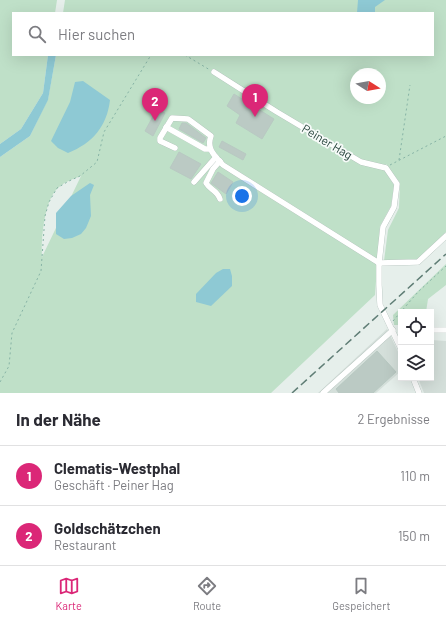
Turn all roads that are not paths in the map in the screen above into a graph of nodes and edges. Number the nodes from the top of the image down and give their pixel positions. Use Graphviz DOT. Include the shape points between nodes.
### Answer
graph roads {
  1 [pos="214,72"];
  2 [pos="166,127"];
  3 [pos="175,148"];
  4 [pos="210,149"];
  5 [pos="218,159"];
  6 [pos="206,183"];
  7 [pos="220,199"];
  8 [pos="446,236"];
  9 [pos="379,263"];
  10 [pos="391,327"];
  11 [pos="434,330"];
  12 [pos="446,330"];
  13 [pos="399,345"];
  14 [pos="414,381"];
  15 [pos="323,393"];
  16 [pos="419,393"];
  1 -- 9 [label="street, Peiner Hag" via="361,162 386,168 397,184 394,207 383,227"];
  2 -- 3 [label="street" via="160,141"];
  2 -- 4 [label="street" via="205,149"];
  2 -- 4 [label="street" via="172,118 188,119 211,136"];
  4 -- 5 [label="street"];
  5 -- 6 [label="street"];
  5 -- 6 [label="street" via="196,180"];
  5 -- 9 [label="street" via="223,166 241,178"];
  6 -- 7 [label="street" via="218,193"];
  8 -- 9 [label="street" via="418,262"];
  9 -- 10 [label="street" via="380,305"];
  10 -- 13 [label="street"];
  10 -- 15 [label="street"];
  11 -- 12 [label="street"];
  14 -- 16 [label="street"];
}
